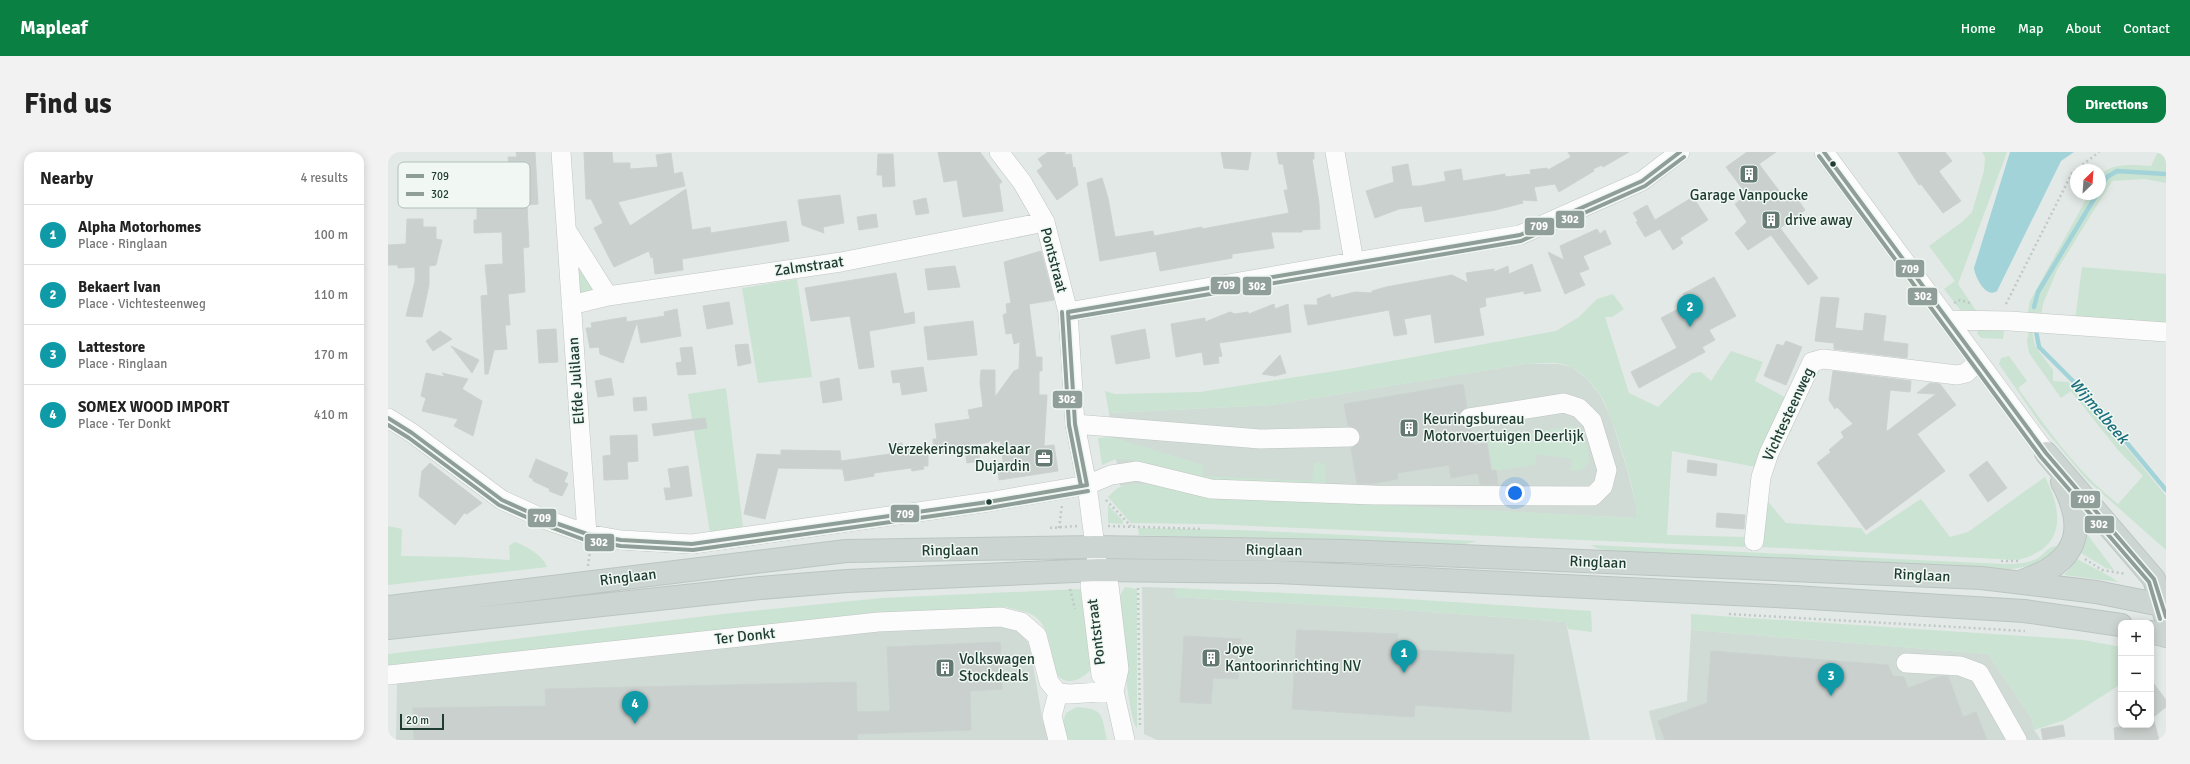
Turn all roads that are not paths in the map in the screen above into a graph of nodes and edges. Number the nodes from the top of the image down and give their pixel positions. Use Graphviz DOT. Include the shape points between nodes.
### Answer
graph roads {
  1 [pos="561,152"];
  2 [pos="999,152"];
  3 [pos="1335,152"];
  4 [pos="1680,152"];
  5 [pos="1824,152"];
  6 [pos="1045,222"];
  7 [pos="566,228"];
  8 [pos="1354,262"];
  9 [pos="608,296"];
  10 [pos="571,305"];
  11 [pos="1068,312"];
  12 [pos="1945,316"];
  13 [pos="2166,332"];
  14 [pos="1978,362"];
  15 [pos="388,418"];
  16 [pos="1469,418"];
  17 [pos="1076,424"];
  18 [pos="1350,437"];
  19 [pos="2046,453"];
  20 [pos="1087,485"];
  21 [pos="586,534"];
  22 [pos="1754,541"];
  23 [pos="1095,547"];
  24 [pos="1094,578"];
  25 [pos="2020,582"];
  26 [pos="388,607"];
  27 [pos="2164,610"];
  28 [pos="2118,625"];
  29 [pos="388,628"];
  30 [pos="2154,633"];
  31 [pos="2166,636"];
  32 [pos="1906,663"];
  33 [pos="388,675"];
  34 [pos="1114,691"];
  35 [pos="1058,693"];
  36 [pos="1132,737"];
  37 [pos="1058,740"];
  38 [pos="2017,740"];
  1 -- 7 [label="street, Elfde Julilaan"];
  2 -- 6 [label="street, Pontstraat" via="1022,182"];
  3 -- 8 [label="street"];
  4 -- 8 [label="street" via="1642,181 1520,235"];
  5 -- 12 [label="street"];
  6 -- 9 [label="street, Zalmstraat" via="841,262"];
  6 -- 11 [label="street, Pontstraat"];
  7 -- 9 [label="street, Elfde Julilaan"];
  7 -- 10 [label="street, Elfde Julilaan"];
  8 -- 11 [label="street"];
  9 -- 10 [label="street, Zalmstraat"];
  10 -- 21 [label="street, Elfde Julilaan"];
  11 -- 17 [label="street, Pontstraat"];
  12 -- 13 [label="street"];
  12 -- 14 [label="street"];
  14 -- 19 [label="street"];
  14 -- 22 [label="street, Vichtesteenweg" via="1966,373 1957,375 1823,359 1812,362 1760,477"];
  15 -- 21 [label="street" via="502,500"];
  16 -- 20 [label="street" via="1564,403 1579,408 1592,421 1607,470 1603,486 1593,496 1310,493 1211,489 1137,471 1111,475"];
  17 -- 18 [label="street" via="1260,439"];
  17 -- 20 [label="street, Pontstraat"];
  19 -- 25 [label="main road" via="2072,502 2077,523 2073,542 2065,556 2049,569"];
  19 -- 27 [label="main road" via="2133,578"];
  20 -- 21 [label="street" via="988,502 692,544 621,540"];
  20 -- 23 [label="street, Pontstraat"];
  23 -- 24 [label="street, Pontstraat"];
  23 -- 25 [label="main road, Ringlaan" via="1345,551"];
  23 -- 26 [label="main road, Ringlaan" via="846,551"];
  24 -- 28 [label="main road, Ringlaan" via="1285,573 1794,597 2024,611"];
  24 -- 29 [label="main road, Ringlaan" via="847,581"];
  24 -- 34 [label="street, Pontstraat" via="1109,585 1119,669"];
  25 -- 27 [label="main road, Ringlaan" via="2096,592"];
  30 -- 31 [label="main road"];
  32 -- 38 [label="street" via="1960,666 1979,673"];
  33 -- 35 [label="street, Ter Donkt" via="878,622 1001,617 1021,622 1036,636 1049,682"];
  34 -- 35 [label="street"];
  34 -- 36 [label="street, Pontstraat"];
  35 -- 37 [label="street" via="1052,716"];
}
